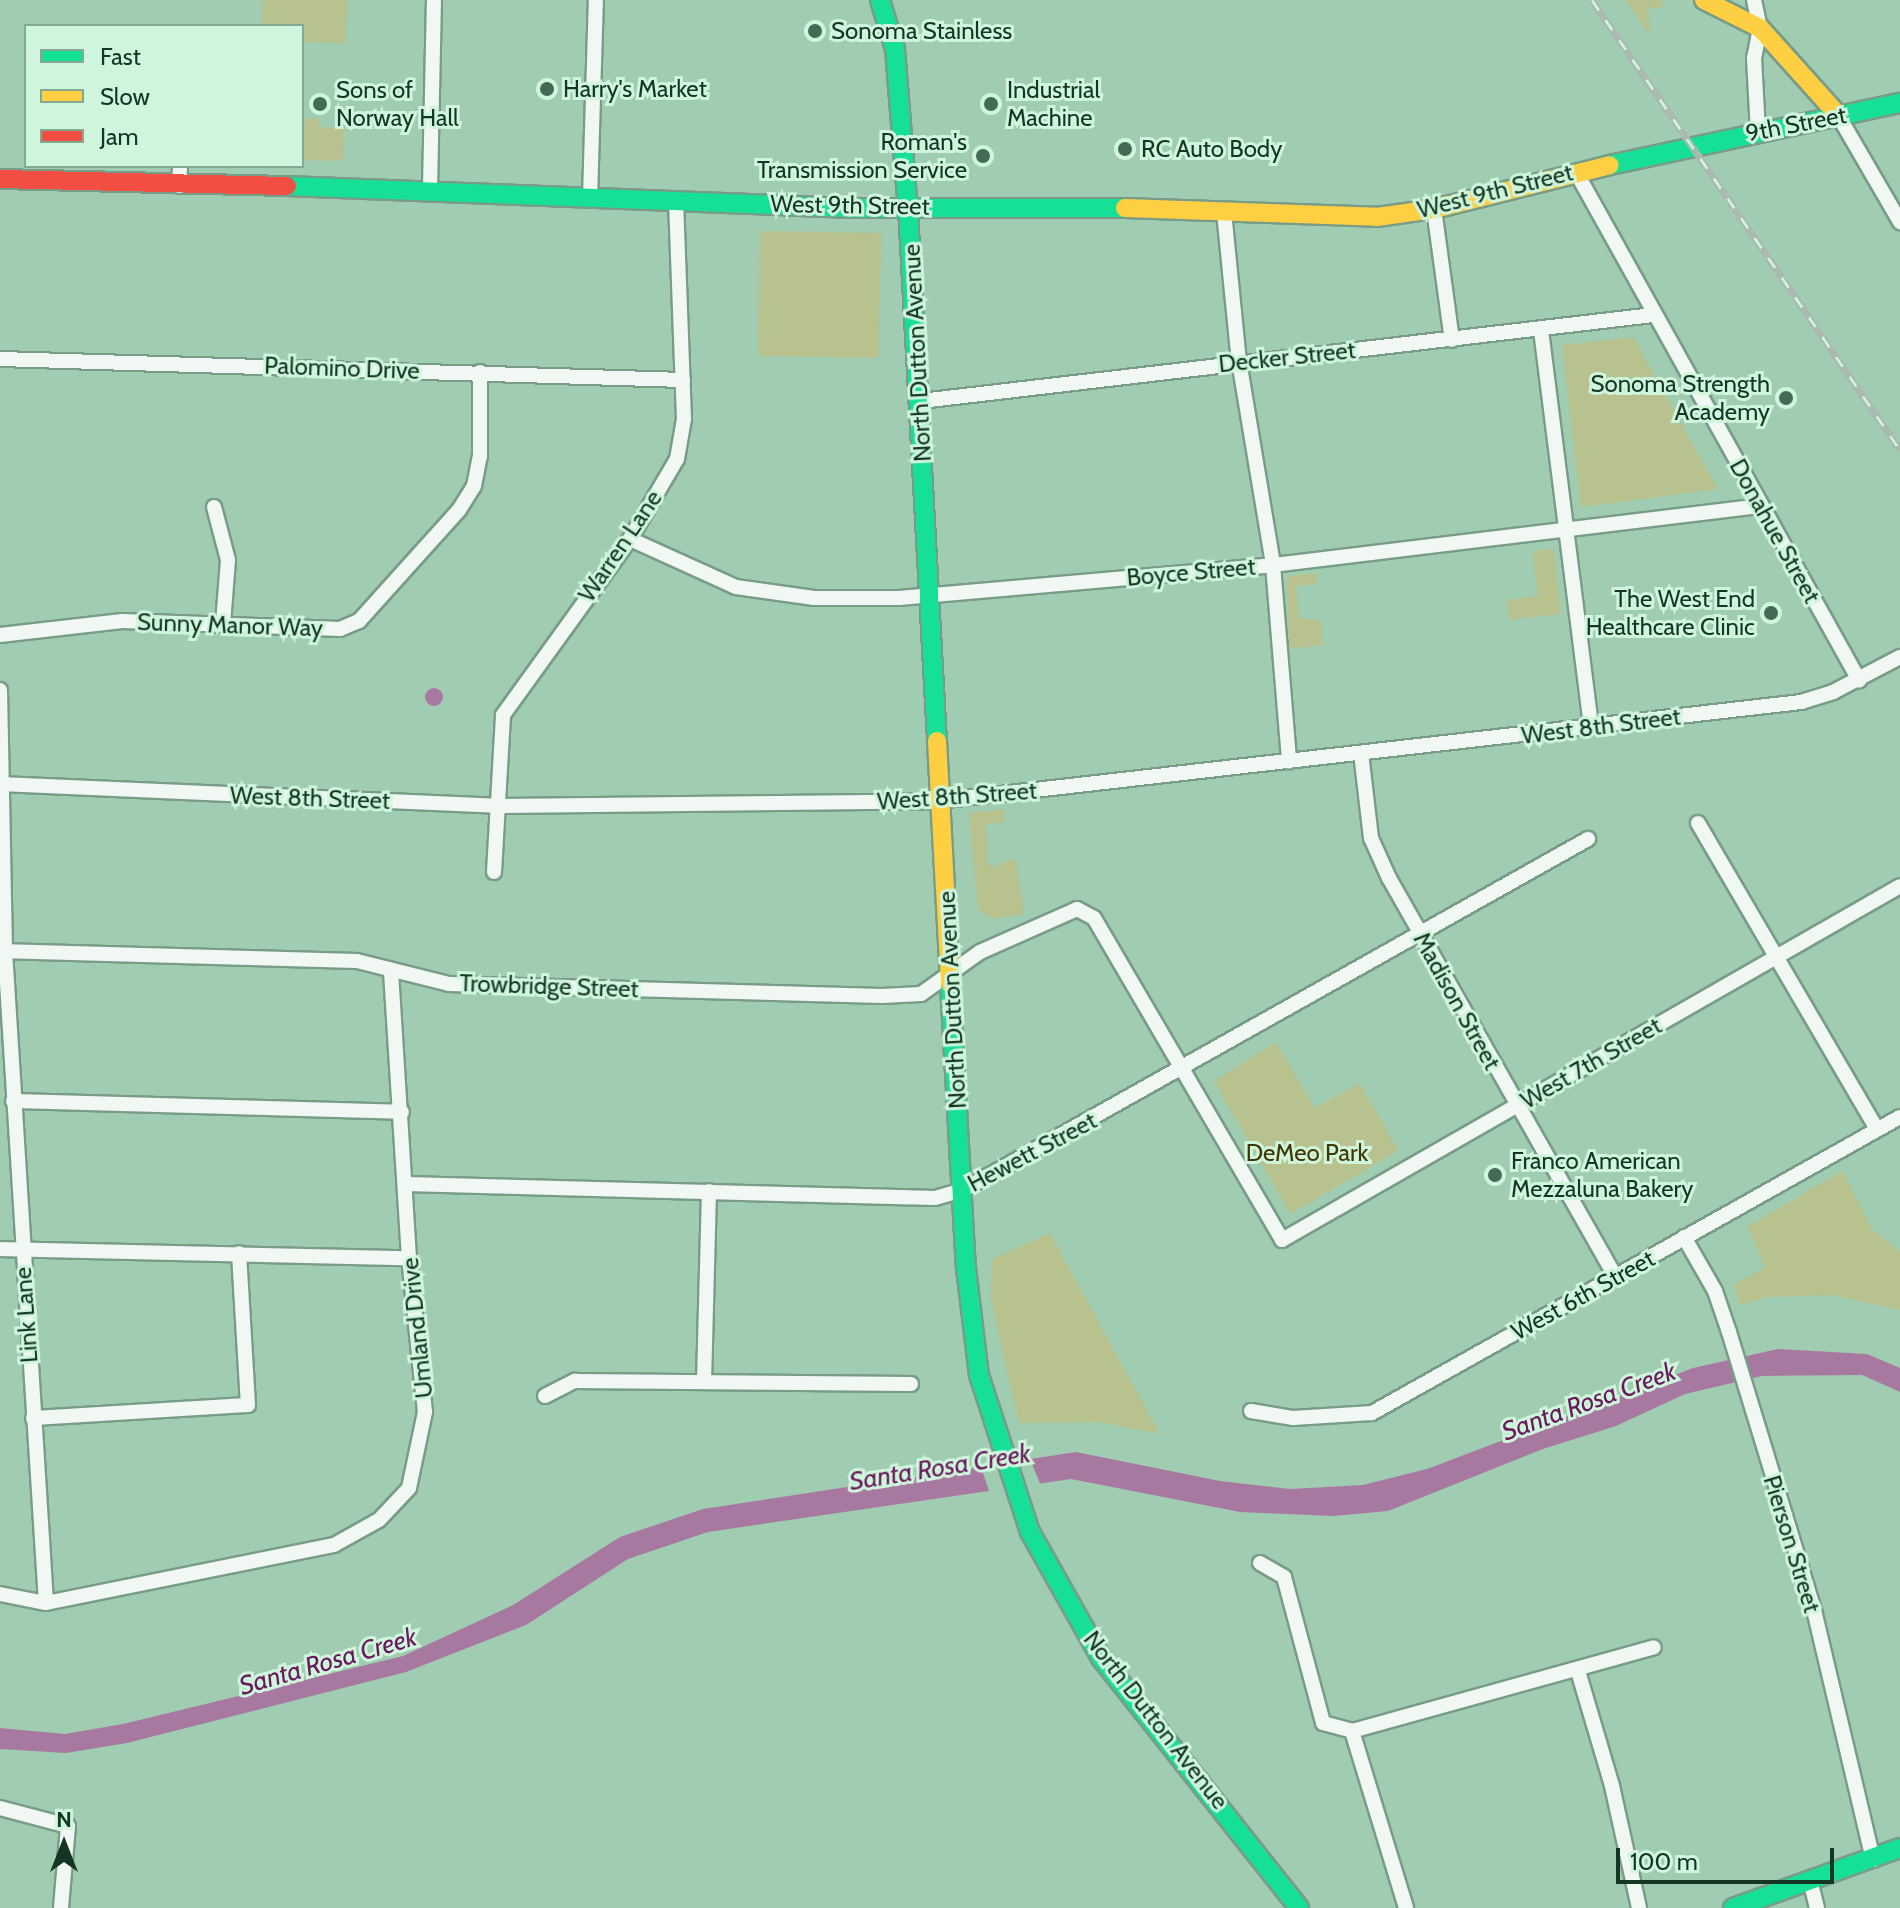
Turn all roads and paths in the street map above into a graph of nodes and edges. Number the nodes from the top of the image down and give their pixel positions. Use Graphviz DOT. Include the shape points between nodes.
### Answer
graph roads {
  1 [pos="434,0"];
  2 [pos="596,0"];
  3 [pos="880,0"];
  4 [pos="1754,0"];
  5 [pos="1715,2"];
  6 [pos="1760,28"];
  7 [pos="1900,103"];
  8 [pos="1838,115"];
  9 [pos="1758,131"];
  10 [pos="1692,146"];
  11 [pos="180,168"];
  12 [pos="1576,172"];
  13 [pos="0,179"];
  14 [pos="179,186"];
  15 [pos="430,189"];
  16 [pos="590,198"];
  17 [pos="676,200"];
  18 [pos="908,209"];
  19 [pos="1434,209"];
  20 [pos="1224,212"];
  21 [pos="1900,222"];
  22 [pos="1653,315"];
  23 [pos="1541,330"];
  24 [pos="1452,340"];
  25 [pos="0,359"];
  26 [pos="1239,361"];
  27 [pos="480,372"];
  28 [pos="683,380"];
  29 [pos="921,401"];
  30 [pos="1760,506"];
  31 [pos="214,507"];
  32 [pos="1567,530"];
  33 [pos="630,539"];
  34 [pos="1273,565"];
  35 [pos="929,597"];
  36 [pos="223,624"];
  37 [pos="0,635"];
  38 [pos="1900,657"];
  39 [pos="1859,680"];
  40 [pos="0,690"];
  41 [pos="1591,727"];
  42 [pos="1361,753"];
  43 [pos="1289,761"];
  44 [pos="3,785"];
  45 [pos="939,801"];
  46 [pos="497,806"];
  47 [pos="1698,823"];
  48 [pos="1588,839"];
  49 [pos="494,872"];
  50 [pos="1900,886"];
  51 [pos="1419,933"];
  52 [pos="2,951"];
  53 [pos="1777,956"];
  54 [pos="391,970"];
  55 [pos="952,975"];
  56 [pos="1180,1068"];
  57 [pos="13,1101"];
  58 [pos="1516,1105"];
  59 [pos="402,1112"];
  60 [pos="1900,1117"];
  61 [pos="1877,1129"];
  62 [pos="406,1184"];
  63 [pos="963,1190"];
  64 [pos="709,1191"];
  65 [pos="1684,1237"];
  66 [pos="21,1247"];
  67 [pos="0,1249"];
  68 [pos="239,1253"];
  69 [pos="409,1258"];
  70 [pos="1616,1277"];
  71 [pos="704,1382"];
  72 [pos="911,1384"];
  73 [pos="545,1396"];
  74 [pos="1251,1411"];
  75 [pos="33,1418"];
  76 [pos="1260,1563"];
  77 [pos="0,1594"];
  78 [pos="46,1603"];
  79 [pos="1654,1647"];
  80 [pos="1578,1671"];
  81 [pos="1352,1731"];
  82 [pos="0,1808"];
  83 [pos="1900,1848"];
  84 [pos="1873,1860"];
  85 [pos="1811,1884"];
  86 [pos="61,1908"];
  87 [pos="1299,1908"];
  88 [pos="1406,1908"];
  89 [pos="1639,1908"];
  90 [pos="1733,1908"];
  91 [pos="1817,1908"];
  1 -- 15 [label="street"];
  2 -- 16 [label="street"];
  3 -- 18 [label="main road, North Dutton Avenue" via="895,49"];
  4 -- 6 [label="street"];
  5 -- 6 [label="main road"];
  6 -- 8 [label="main road"];
  6 -- 9 [label="street" via="1754,58"];
  7 -- 8 [label="main road, 9th Street"];
  8 -- 9 [label="main road, 9th Street"];
  8 -- 21 [label="street"];
  9 -- 10 [label="main road, 9th Street"];
  10 -- 12 [label="main road, West 9th Street"];
  11 -- 14 [label="street"];
  12 -- 19 [label="main road, West 9th Street"];
  12 -- 22 [label="street, Donahue Street"];
  13 -- 14 [label="main road, West 9th Street"];
  14 -- 15 [label="main road, West 9th Street"];
  15 -- 16 [label="main road, West 9th Street"];
  16 -- 17 [label="main road, West 9th Street"];
  17 -- 18 [label="main road, West 9th Street"];
  17 -- 28 [label="street, Warren Lane"];
  18 -- 20 [label="main road, West 9th Street"];
  18 -- 29 [label="main road, North Dutton Avenue"];
  19 -- 20 [label="main road, West 9th Street" via="1377,217"];
  19 -- 24 [label="street"];
  20 -- 26 [label="street"];
  22 -- 23 [label="street, Decker Street"];
  22 -- 30 [label="street, Donahue Street"];
  23 -- 24 [label="street, Decker Street"];
  23 -- 32 [label="street"];
  24 -- 26 [label="street, Decker Street"];
  25 -- 27 [label="street, Palomino Drive"];
  26 -- 29 [label="street, Decker Street"];
  26 -- 34 [label="street"];
  27 -- 28 [label="street, Palomino Drive"];
  27 -- 36 [label="street, Sunny Manor Way" via="480,456 474,486 459,510 359,621 340,629"];
  28 -- 33 [label="street, Warren Lane" via="677,459"];
  29 -- 35 [label="main road, North Dutton Avenue"];
  30 -- 32 [label="street, Boyce Street"];
  30 -- 39 [label="street, Donahue Street"];
  31 -- 36 [label="street" via="228,560"];
  32 -- 34 [label="street, Boyce Street"];
  32 -- 41 [label="street"];
  33 -- 35 [label="street, Boyce Street" via="736,587 814,598"];
  33 -- 46 [label="street, Warren Lane" via="503,715"];
  34 -- 35 [label="street, Boyce Street"];
  34 -- 43 [label="street"];
  35 -- 45 [label="main road, North Dutton Avenue"];
  36 -- 37 [label="street, Sunny Manor Way" via="122,621"];
  38 -- 39 [label="street, West 8th Street"];
  39 -- 41 [label="street, West 8th Street" via="1801,702"];
  40 -- 44 [label="street, Link Lane"];
  41 -- 42 [label="street, West 8th Street"];
  42 -- 43 [label="street, West 8th Street"];
  42 -- 51 [label="street, Madison Street" via="1371,838"];
  43 -- 45 [label="street, West 8th Street"];
  44 -- 46 [label="street, West 8th Street"];
  44 -- 52 [label="street, Link Lane"];
  45 -- 46 [label="street, West 8th Street"];
  45 -- 55 [label="main road, North Dutton Avenue"];
  46 -- 49 [label="street, Warren Lane"];
  47 -- 53 [label="street"];
  48 -- 51 [label="street, Hewett Street"];
  50 -- 53 [label="street, West 7th Street"];
  51 -- 56 [label="street, Hewett Street"];
  51 -- 58 [label="street, Madison Street"];
  52 -- 54 [label="street, Trowbridge Street" via="357,961"];
  52 -- 57 [label="street, Link Lane"];
  53 -- 58 [label="street, West 7th Street"];
  53 -- 61 [label="street"];
  54 -- 55 [label="street, Trowbridge Street" via="449,984 882,996 921,994"];
  54 -- 59 [label="street, Umland Drive"];
  55 -- 56 [label="street, Trowbridge Street" via="980,952 1077,909 1094,918"];
  55 -- 63 [label="main road, North Dutton Avenue"];
  56 -- 58 [label="street, West 7th Street" via="1282,1240"];
  56 -- 63 [label="street, Hewett Street"];
  57 -- 59 [label="street"];
  57 -- 66 [label="street, Link Lane"];
  58 -- 70 [label="street, Madison Street"];
  59 -- 62 [label="street, Umland Drive"];
  60 -- 61 [label="street, West 6th Street"];
  61 -- 65 [label="street, West 6th Street"];
  62 -- 64 [label="street, Hewett Street"];
  62 -- 69 [label="street, Umland Drive"];
  63 -- 64 [label="street, Hewett Street" via="935,1198"];
  63 -- 87 [label="main road, North Dutton Avenue" via="971,1321 991,1416 1030,1532 1101,1658"];
  64 -- 71 [label="street"];
  65 -- 70 [label="street, West 6th Street"];
  65 -- 84 [label="street, Pierson Street" via="1715,1291 1814,1610"];
  66 -- 67 [label="street"];
  66 -- 68 [label="street"];
  66 -- 75 [label="street, Link Lane"];
  68 -- 69 [label="street"];
  68 -- 75 [label="street" via="248,1405"];
  69 -- 78 [label="street, Umland Drive" via="425,1412 409,1488 379,1520 334,1545"];
  70 -- 74 [label="street, West 6th Street" via="1372,1413 1293,1418"];
  71 -- 72 [label="street"];
  71 -- 73 [label="street" via="575,1381"];
  75 -- 78 [label="street, Link Lane"];
  76 -- 81 [label="street" via="1284,1577 1323,1723"];
  77 -- 78 [label="street, Umland Drive"];
  79 -- 80 [label="street"];
  80 -- 81 [label="street"];
  80 -- 89 [label="street" via="1612,1786"];
  81 -- 88 [label="street"];
  82 -- 86 [label="street" via="68,1826"];
  83 -- 84 [label="main road"];
  84 -- 85 [label="main road"];
  85 -- 90 [label="main road"];
  85 -- 91 [label="street"];
}
